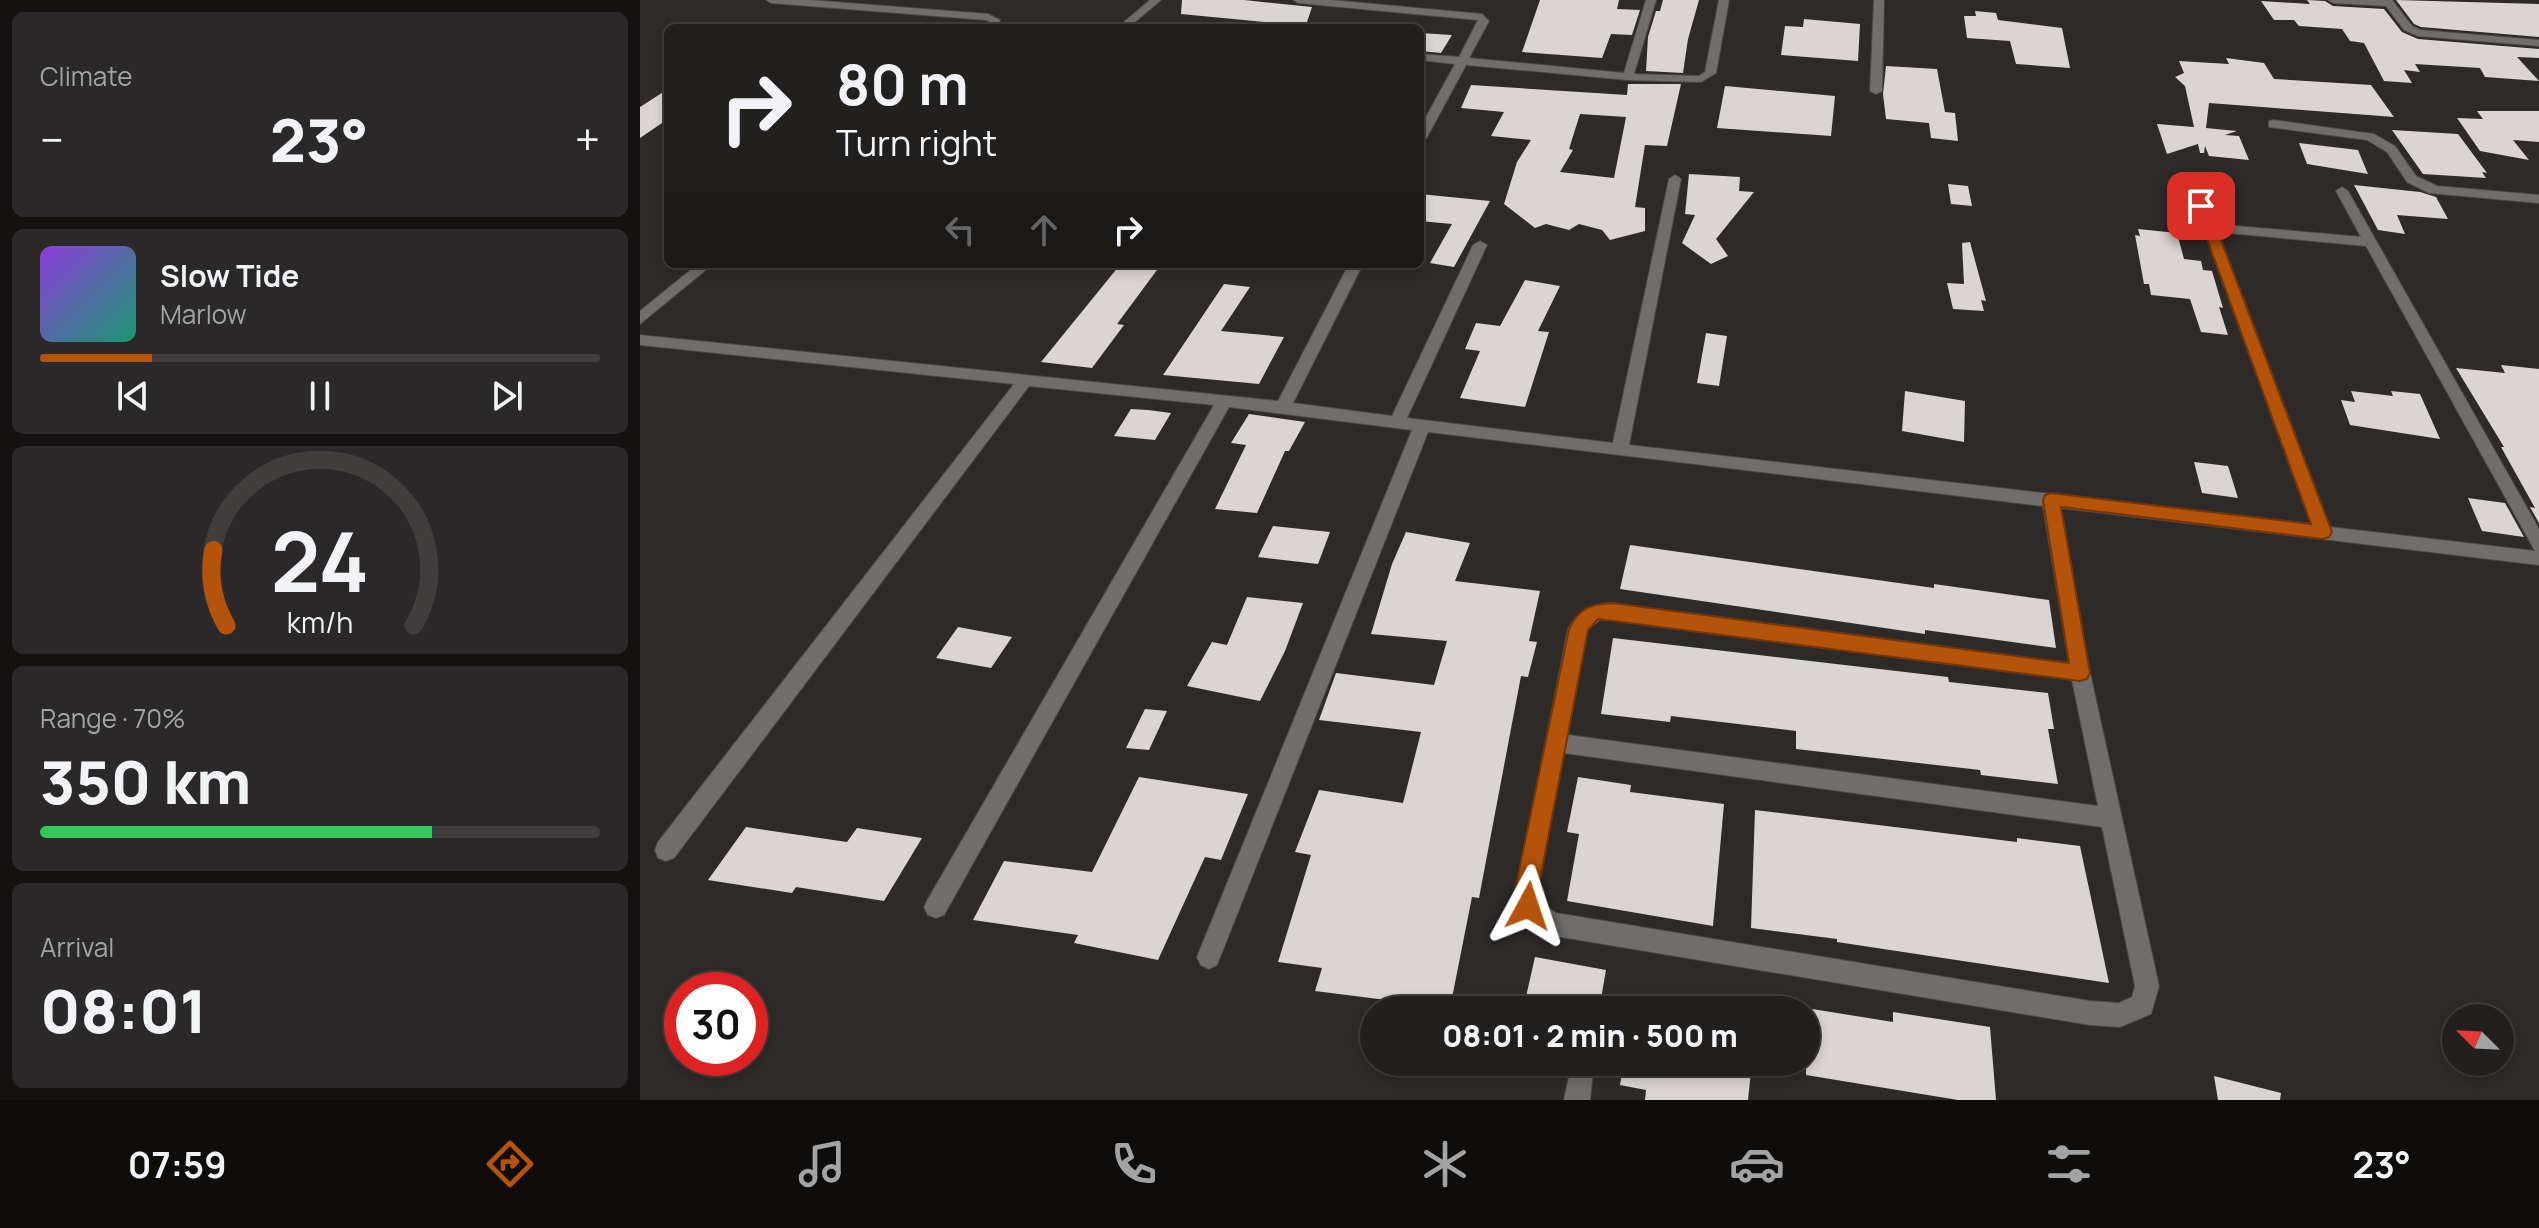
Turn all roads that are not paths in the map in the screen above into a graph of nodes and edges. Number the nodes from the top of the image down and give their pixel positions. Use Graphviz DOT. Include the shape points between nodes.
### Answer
graph roads {
  1 [pos="771,0"];
  2 [pos="1156,0"];
  3 [pos="1298,0"];
  4 [pos="1651,0"];
  5 [pos="1724,0"];
  6 [pos="1879,0"];
  7 [pos="2333,0"];
  8 [pos="2388,2"];
  9 [pos="994,24"];
  10 [pos="1127,24"];
  11 [pos="2539,43"];
  12 [pos="1424,57"];
  13 [pos="1461,60"];
  14 [pos="1628,77"];
  15 [pos="1876,91"];
  16 [pos="2273,124"];
  17 [pos="1424,131"];
  18 [pos="1675,179"];
  19 [pos="2193,184"];
  20 [pos="2342,191"];
  21 [pos="2539,199"];
  22 [pos="2209,227"];
  23 [pos="2370,242"];
  24 [pos="1480,245"];
  25 [pos="701,268"];
  26 [pos="1354,268"];
  27 [pos="640,319"];
  28 [pos="640,340"];
  29 [pos="1025,380"];
  30 [pos="1224,401"];
  31 [pos="1283,407"];
  32 [pos="1397,423"];
  33 [pos="1422,426"];
  34 [pos="1620,449"];
  35 [pos="2051,500"];
  36 [pos="2323,532"];
  37 [pos="2539,545"];
  38 [pos="2539,558"];
  39 [pos="2080,673"];
  40 [pos="1557,743"];
  41 [pos="2111,818"];
  42 [pos="666,850"];
  43 [pos="936,907"];
  44 [pos="1209,957"];
  45 [pos="1581,1076"];
  46 [pos="1577,1100"];
  1 -- 9 [label="street" via="988,17"];
  2 -- 10 [label="street"];
  3 -- 13 [label="street" via="1482,17"];
  4 -- 14 [label="street"];
  5 -- 14 [label="street" via="1710,73 1687,81"];
  6 -- 15 [label="street"];
  7 -- 8 [label="street"];
  8 -- 11 [label="street" via="2418,33"];
  12 -- 13 [label="street"];
  13 -- 14 [label="street"];
  13 -- 17 [label="street"];
  16 -- 21 [label="street" via="2370,137 2391,149 2411,179 2434,190"];
  18 -- 34 [label="street"];
  19 -- 22 [label="street"];
  20 -- 23 [label="street"];
  22 -- 23 [label="street"];
  22 -- 36 [label="street"];
  23 -- 37 [label="street"];
  24 -- 32 [label="street"];
  25 -- 27 [label="street"];
  26 -- 31 [label="street"];
  28 -- 29 [label="street"];
  29 -- 30 [label="street"];
  29 -- 42 [label="street"];
  30 -- 31 [label="street"];
  30 -- 43 [label="street"];
  31 -- 32 [label="street"];
  32 -- 33 [label="street"];
  33 -- 34 [label="street"];
  33 -- 44 [label="street"];
  34 -- 35 [label="street"];
  35 -- 36 [label="street"];
  35 -- 39 [label="street"];
  36 -- 38 [label="street"];
  39 -- 40 [label="street" via="1596,611 1578,629"];
  39 -- 41 [label="street"];
  40 -- 41 [label="street"];
  40 -- 41 [label="street" via="1527,890 1528,906 1539,917 1555,924 2120,1015 2142,1005 2147,986"];
  45 -- 46 [label="street"];
}
